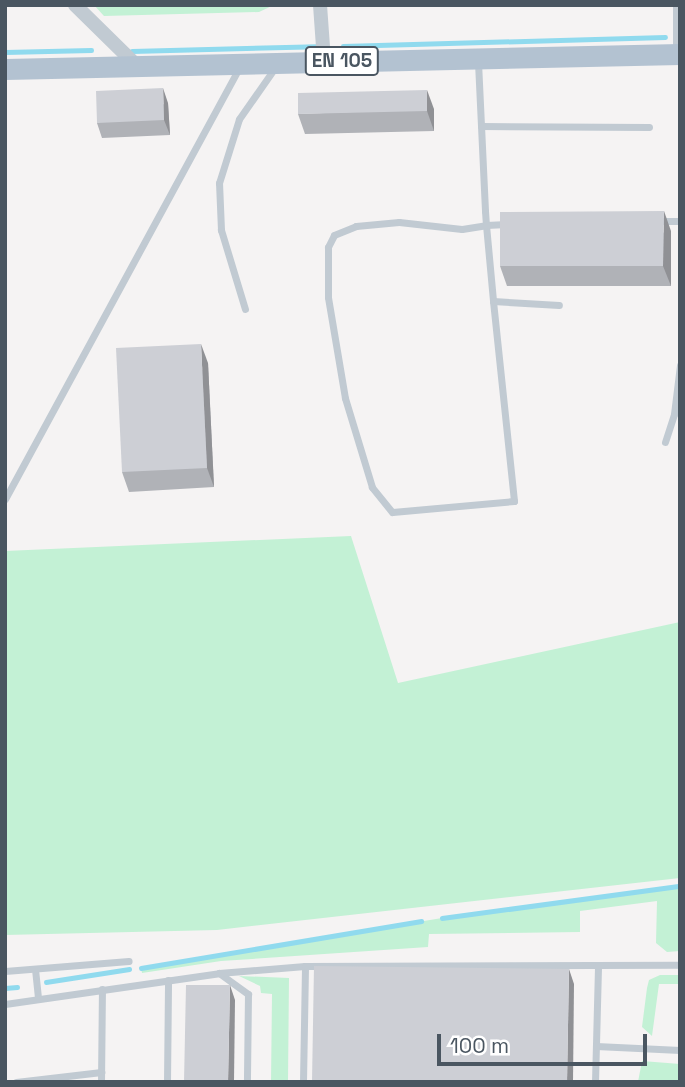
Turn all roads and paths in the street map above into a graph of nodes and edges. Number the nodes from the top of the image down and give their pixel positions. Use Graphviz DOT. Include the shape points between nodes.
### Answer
graph roads {
  1 [pos="75,5"];
  2 [pos="320,5"];
  3 [pos="676,5"];
  4 [pos="678,54"];
  5 [pos="478,58"];
  6 [pos="324,61"];
  7 [pos="279,62"];
  8 [pos="242,63"];
  9 [pos="136,65"];
  10 [pos="5,69"];
  11 [pos="481,126"];
  12 [pos="649,127"];
  13 [pos="680,221"];
  14 [pos="652,222"];
  15 [pos="513,224"];
  16 [pos="486,225"];
  17 [pos="494,301"];
  18 [pos="559,305"];
  19 [pos="245,309"];
  20 [pos="680,365"];
  21 [pos="665,442"];
  22 [pos="5,499"];
  23 [pos="129,961"];
  24 [pos="680,965"];
  25 [pos="305,966"];
  26 [pos="598,966"];
  27 [pos="36,969"];
  28 [pos="5,971"];
  29 [pos="219,973"];
  30 [pos="168,980"];
  31 [pos="102,989"];
  32 [pos="38,999"];
  33 [pos="5,1004"];
  34 [pos="596,1046"];
  35 [pos="680,1050"];
  36 [pos="101,1072"];
  37 [pos="16,1082"];
  38 [pos="101,1082"];
  39 [pos="167,1082"];
  40 [pos="247,1082"];
  41 [pos="303,1082"];
  42 [pos="595,1082"];
  1 -- 9 [label="street"];
  2 -- 6 [label="street"];
  3 -- 4 [label="lane"];
  4 -- 5 [label="main road, EN 105"];
  5 -- 6 [label="main road, EN 105"];
  5 -- 11 [label="lane"];
  6 -- 7 [label="main road, EN 105"];
  7 -- 8 [label="main road, EN 105"];
  7 -- 19 [label="lane" via="239,119 219,183 220,222"];
  8 -- 9 [label="main road, EN 105"];
  8 -- 22 [label="lane"];
  9 -- 10 [label="main road, EN 105"];
  11 -- 12 [label="lane"];
  11 -- 16 [label="lane"];
  13 -- 14 [label="lane"];
  15 -- 16 [label="lane"];
  16 -- 17 [label="lane"];
  16 -- 17 [label="lane" via="462,229 399,222 356,226 334,236 328,247 328,297 345,398 372,488 392,512 514,501"];
  17 -- 18 [label="lane"];
  20 -- 21 [label="lane"];
  23 -- 27 [label="lane"];
  24 -- 26 [label="lane"];
  25 -- 26 [label="lane"];
  25 -- 29 [label="lane"];
  25 -- 41 [label="lane"];
  26 -- 34 [label="lane"];
  27 -- 28 [label="lane"];
  27 -- 32 [label="lane"];
  29 -- 30 [label="lane"];
  29 -- 40 [label="lane" via="248,994"];
  30 -- 31 [label="lane"];
  30 -- 39 [label="lane"];
  31 -- 32 [label="lane"];
  31 -- 36 [label="lane"];
  32 -- 33 [label="lane"];
  34 -- 35 [label="lane"];
  34 -- 42 [label="lane"];
  36 -- 37 [label="lane"];
  36 -- 38 [label="lane"];
}
